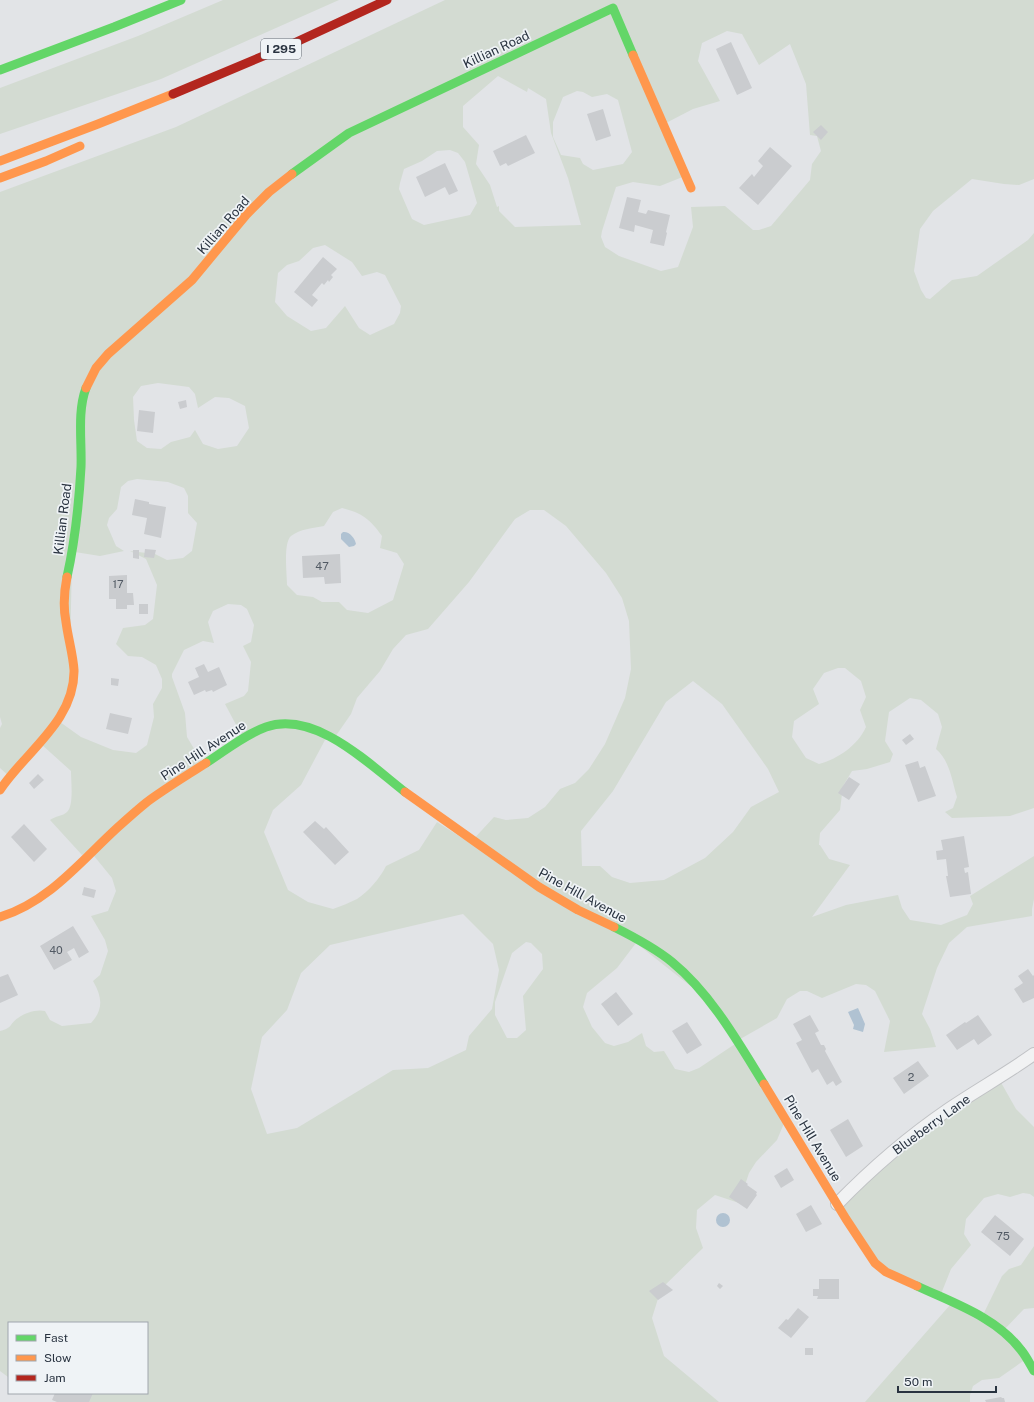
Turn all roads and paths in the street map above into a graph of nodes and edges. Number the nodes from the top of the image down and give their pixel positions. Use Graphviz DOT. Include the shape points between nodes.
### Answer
graph roads {
  1 [pos="181,0"];
  2 [pos="387,0"];
  3 [pos="0,70"];
  4 [pos="174,95"];
  5 [pos="124,123"];
  6 [pos="89,141"];
  7 [pos="0,161"];
  8 [pos="0,178"];
  9 [pos="691,188"];
  10 [pos="0,790"];
  11 [pos="0,916"];
  12 [pos="1034,1054"];
  13 [pos="837,1204"];
  14 [pos="1034,1371"];
  1 -- 3 [label="main road"];
  2 -- 4 [label="main road, I 295"];
  4 -- 5 [label="main road"];
  4 -- 7 [label="main road, I 295"];
  6 -- 8 [label="main road"];
  9 -- 10 [label="main road, Killian Road" via="613,8 349,133 271,191 246,216 192,281 115,347 86,384 81,407 78,502 64,599 73,660 72,692 65,710 52,728"];
  11 -- 13 [label="main road, Pine Hill Avenue" via="10,914 38,900 147,802 250,734 267,726 281,724 313,729 339,741 420,804 539,887 578,910 636,938 672,962 725,1021"];
  12 -- 13 [label="street, Blueberry Lane" via="948,1110 894,1150"];
  13 -- 14 [label="main road, Pine Hill Avenue" via="875,1263 886,1272 961,1306 989,1322 1021,1350"];
}
